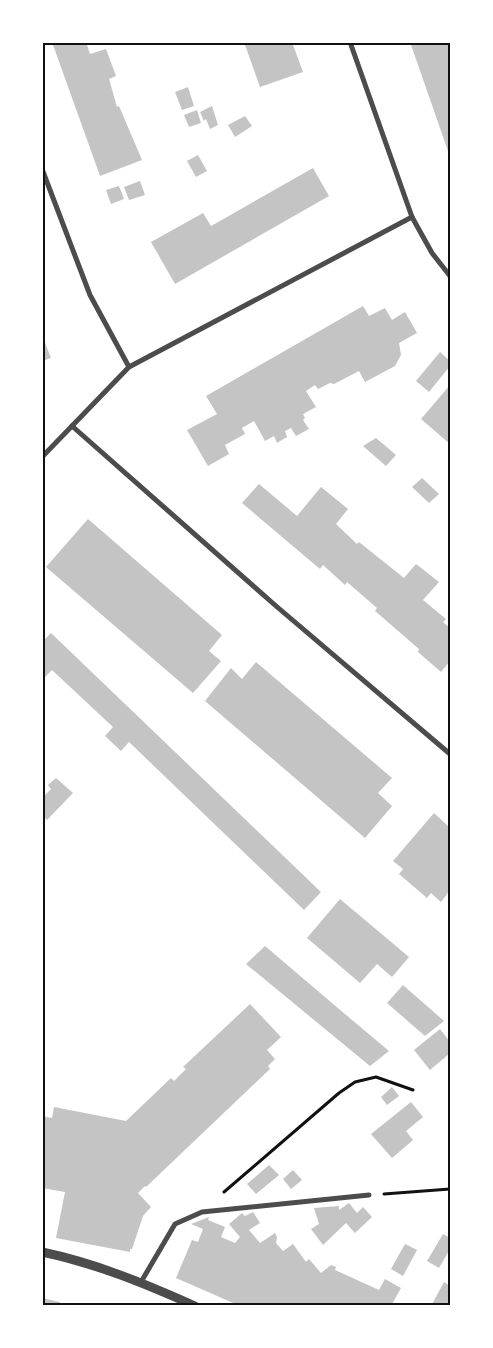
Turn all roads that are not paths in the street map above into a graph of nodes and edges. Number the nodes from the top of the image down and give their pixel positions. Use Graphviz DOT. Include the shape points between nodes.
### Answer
graph roads {
  1 [pos="350,42"];
  2 [pos="42,169"];
  3 [pos="412,217"];
  4 [pos="450,276"];
  5 [pos="129,367"];
  6 [pos="72,426"];
  7 [pos="42,458"];
  8 [pos="450,754"];
  9 [pos="369,1195"];
  10 [pos="42,1252"];
  11 [pos="141,1282"];
  12 [pos="195,1306"];
  1 -- 3 [label="street"];
  2 -- 5 [label="street" via="90,295"];
  3 -- 4 [label="street" via="432,253"];
  3 -- 5 [label="street"];
  5 -- 6 [label="street"];
  6 -- 7 [label="street"];
  6 -- 8 [label="street"];
  9 -- 11 [label="street" via="202,1212 175,1224"];
  10 -- 11 [label="street" via="64,1256"];
  11 -- 12 [label="street"];
}
